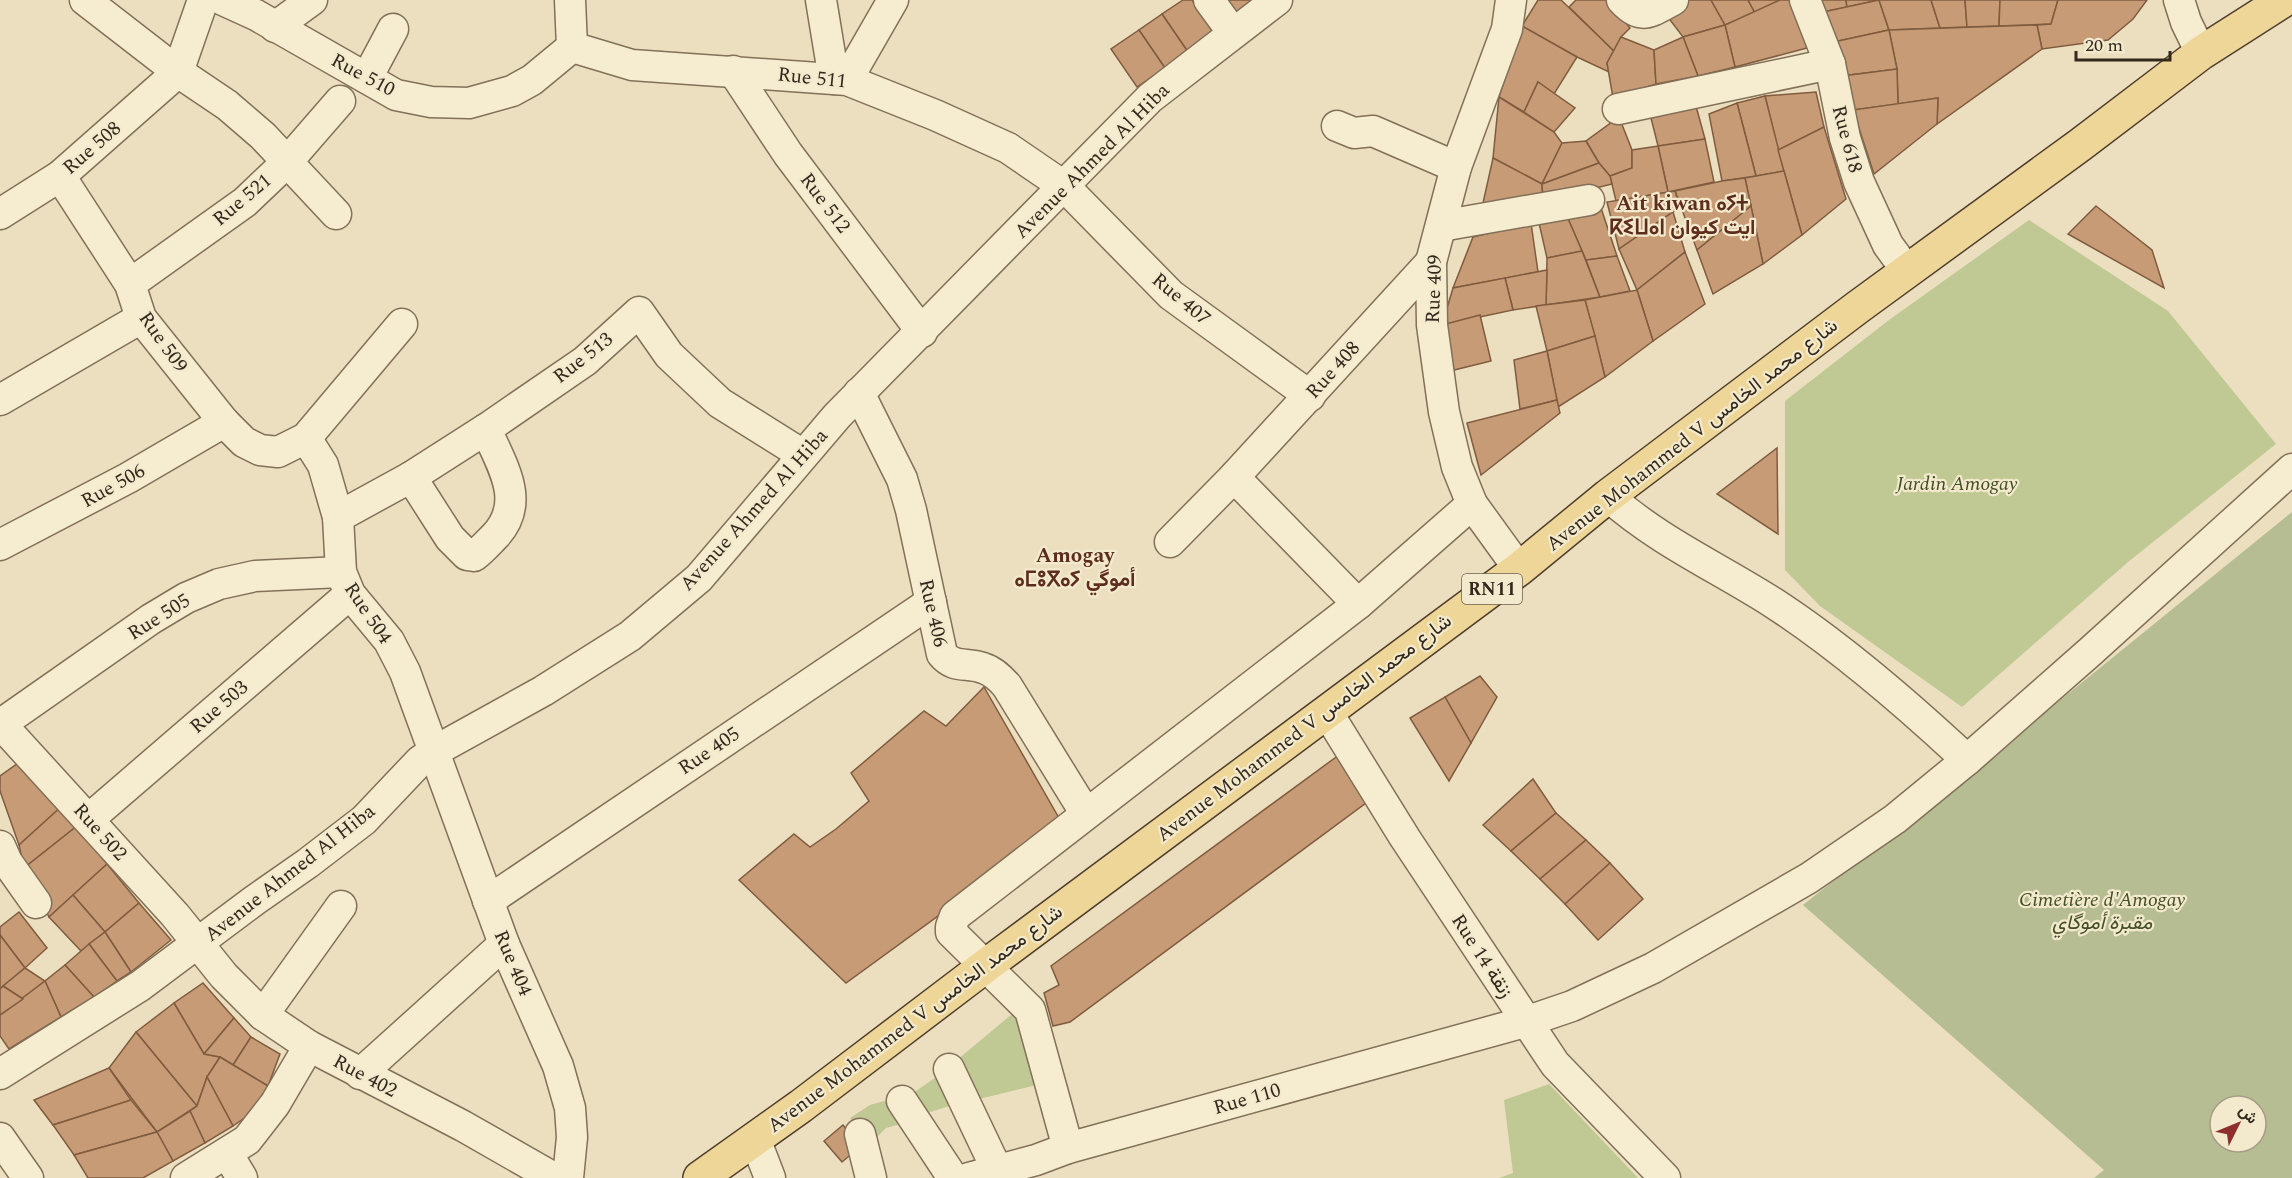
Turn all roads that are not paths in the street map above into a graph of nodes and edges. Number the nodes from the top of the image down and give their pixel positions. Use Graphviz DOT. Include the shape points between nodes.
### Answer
graph roads {
  1 [pos="85,0"];
  2 [pos="203,0"];
  3 [pos="223,0"];
  4 [pos="312,0"];
  5 [pos="570,0"];
  6 [pos="821,0"];
  7 [pos="893,0"];
  8 [pos="1209,0"];
  9 [pos="1276,0"];
  10 [pos="1511,0"];
  11 [pos="1622,0"];
  12 [pos="1673,0"];
  13 [pos="1805,0"];
  14 [pos="2179,0"];
  15 [pos="2284,0"];
  16 [pos="276,27"];
  17 [pos="393,29"];
  18 [pos="1233,33"];
  19 [pos="572,47"];
  20 [pos="2201,53"];
  21 [pos="1830,64"];
  22 [pos="733,70"];
  23 [pos="178,72"];
  24 [pos="367,78"];
  25 [pos="841,80"];
  26 [pos="340,101"];
  27 [pos="1618,109"];
  28 [pos="1337,126"];
  29 [pos="286,162"];
  30 [pos="1456,167"];
  31 [pos="60,177"];
  32 [pos="1065,187"];
  33 [pos="1589,200"];
  34 [pos="0,214"];
  35 [pos="336,214"];
  36 [pos="1440,226"];
  37 [pos="1431,262"];
  38 [pos="1906,271"];
  39 [pos="130,284"];
  40 [pos="141,318"];
  41 [pos="402,324"];
  42 [pos="922,332"];
  43 [pos="859,393"];
  44 [pos="1310,396"];
  45 [pos="0,400"];
  46 [pos="224,422"];
  47 [pos="486,429"];
  48 [pos="306,438"];
  49 [pos="803,455"];
  50 [pos="2292,470"];
  51 [pos="411,477"];
  52 [pos="1234,477"];
  53 [pos="1608,496"];
  54 [pos="1472,504"];
  55 [pos="338,517"];
  56 [pos="1170,542"];
  57 [pos="0,545"];
  58 [pos="1519,569"];
  59 [pos="346,583"];
  60 [pos="931,602"];
  61 [pos="1358,604"];
  62 [pos="1327,712"];
  63 [pos="0,723"];
  64 [pos="434,752"];
  65 [pos="1967,760"];
  66 [pos="1086,814"];
  67 [pos="89,819"];
  68 [pos="2,858"];
  69 [pos="488,901"];
  70 [pos="36,903"];
  71 [pos="341,906"];
  72 [pos="504,944"];
  73 [pos="197,945"];
  74 [pos="984,967"];
  75 [pos="263,1015"];
  76 [pos="1525,1022"];
  77 [pos="309,1046"];
  78 [pos="949,1069"];
  79 [pos="0,1074"];
  80 [pos="360,1074"];
  81 [pos="902,1101"];
  82 [pos="860,1134"];
  83 [pos="0,1138"];
  84 [pos="755,1139"];
  85 [pos="1068,1148"];
  86 [pos="235,1166"];
  87 [pos="983,1174"];
  88 [pos="28,1178"];
  89 [pos="186,1178"];
  90 [pos="554,1178"];
  91 [pos="568,1178"];
  92 [pos="700,1178"];
  93 [pos="770,1178"];
  94 [pos="871,1178"];
  95 [pos="953,1178"];
  96 [pos="1665,1178"];
  1 -- 23 [label="street"];
  2 -- 23 [label="street"];
  3 -- 16 [label="street, Rue 510"];
  4 -- 16 [label="street"];
  5 -- 19 [label="street"];
  6 -- 25 [label="street"];
  7 -- 25 [label="street"];
  8 -- 18 [label="street"];
  9 -- 18 [label="street, Avenue Ahmed Al Hiba"];
  10 -- 30 [label="street, Rue 409" via="1507,29"];
  11 -- 12 [label="street" via="1637,13 1646,13"];
  13 -- 21 [label="street, Rue 618"];
  14 -- 20 [label="street"];
  15 -- 20 [label="main road, Avenue Mohammed V شارع محمد الخامس / RN11"];
  16 -- 24 [label="street, Rue 510"];
  17 -- 24 [label="street"];
  18 -- 32 [label="street, Avenue Ahmed Al Hiba" via="1150,99"];
  19 -- 22 [label="street, Rue 511" via="632,65"];
  19 -- 24 [label="street, Rue 510" via="512,91 469,103 431,102 396,95"];
  20 -- 38 [label="main road, Avenue Mohammed V شارع محمد الخامس / RN11"];
  21 -- 27 [label="street"];
  21 -- 38 [label="street, Rue 618" via="1845,138 1859,182 1888,245"];
  22 -- 25 [label="street, Rue 511"];
  22 -- 42 [label="street, Rue 512" via="788,154"];
  23 -- 29 [label="street" via="227,105"];
  23 -- 31 [label="street, Rue 508"];
  25 -- 32 [label="street, Rue 511" via="935,115 1008,148"];
  26 -- 29 [label="street, Rue 521"];
  28 -- 30 [label="street" via="1354,133 1373,131"];
  29 -- 35 [label="street"];
  29 -- 39 [label="street, Rue 521" via="244,202"];
  30 -- 36 [label="street, Rue 409"];
  31 -- 34 [label="street, Rue 508"];
  31 -- 39 [label="street, Rue 509"];
  32 -- 42 [label="street, Avenue Ahmed Al Hiba"];
  32 -- 44 [label="street, Rue 407" via="1171,296"];
  33 -- 36 [label="street"];
  36 -- 37 [label="street, Rue 409"];
  37 -- 44 [label="street, Rue 408"];
  37 -- 54 [label="street, Rue 409" via="1432,325 1444,412 1457,467"];
  38 -- 53 [label="main road, Avenue Mohammed V شارع محمد الخامس / RN11"];
  39 -- 40 [label="street, Rue 509"];
  40 -- 45 [label="street"];
  40 -- 46 [label="street, Rue 509"];
  41 -- 48 [label="street"];
  42 -- 43 [label="street, Avenue Ahmed Al Hiba"];
  43 -- 49 [label="street, Avenue Ahmed Al Hiba"];
  43 -- 60 [label="street, Rue 406" via="902,479"];
  44 -- 52 [label="street, Rue 408"];
  46 -- 48 [label="street, Rue 509" via="244,442 260,450 278,452"];
  46 -- 57 [label="street, Rue 506"];
  47 -- 49 [label="street, Rue 513" via="585,361 639,312 669,355 720,403"];
  47 -- 51 [label="street, Rue 513"];
  47 -- 51 [label="street" via="508,481 510,509 502,529 474,556 467,555 450,538"];
  48 -- 55 [label="street, Rue 504" via="323,465"];
  49 -- 64 [label="street, Avenue Ahmed Al Hiba" via="699,578 630,636 543,691"];
  50 -- 65 [label="street, Rue 110"];
  51 -- 55 [label="street, Rue 513"];
  52 -- 56 [label="street, Rue 408"];
  52 -- 61 [label="street"];
  53 -- 58 [label="main road, Avenue Mohammed V شارع محمد الخامس / RN11"];
  53 -- 65 [label="street" via="1662,537 1773,603 1836,649"];
  54 -- 58 [label="street, Rue 409"];
  54 -- 61 [label="street"];
  55 -- 59 [label="street, Rue 504"];
  58 -- 62 [label="main road, Avenue Mohammed V شارع محمد الخامس / RN11"];
  59 -- 63 [label="street, Rue 505" via="255,576 219,584 186,598 151,620"];
  59 -- 64 [label="street, Rue 504" via="389,641 405,672"];
  59 -- 67 [label="street, Rue 503"];
  60 -- 66 [label="street, Rue 406" via="942,654 948,662 989,670 1007,686"];
  60 -- 69 [label="street, Rue 405"];
  61 -- 66 [label="street"];
  62 -- 74 [label="main road, Avenue Mohammed V شارع محمد الخامس / RN11"];
  62 -- 76 [label="street, Rue 14 زنقة"];
  63 -- 67 [label="street, Rue 502"];
  64 -- 69 [label="street, Rue 404"];
  64 -- 73 [label="street, Avenue Ahmed Al Hiba" via="420,761 364,820"];
  65 -- 76 [label="street, Rue 110" via="1895,819 1809,878 1653,968 1572,1006"];
  66 -- 74 [label="street" via="955,916 951,932"];
  67 -- 73 [label="street, Rue 502"];
  68 -- 70 [label="street"];
  69 -- 72 [label="street, Rue 404"];
  71 -- 75 [label="street"];
  72 -- 80 [label="street"];
  72 -- 91 [label="street, Rue 404" via="558,1066 570,1108"];
  73 -- 75 [label="street, Rue 402"];
  73 -- 79 [label="street, Avenue Ahmed Al Hiba" via="140,986"];
  74 -- 84 [label="main road, Avenue Mohammed V شارع محمد الخامس / RN11"];
  74 -- 85 [label="street" via="1030,1010"];
  75 -- 77 [label="street, Rue 402"];
  76 -- 85 [label="street, Rue 110"];
  76 -- 96 [label="street, Rue 14 زنقة" via="1555,1064"];
  77 -- 80 [label="street, Rue 402"];
  77 -- 86 [label="street" via="275,1104 247,1140"];
  78 -- 87 [label="street"];
  80 -- 90 [label="street, Rue 402"];
  81 -- 95 [label="street"];
  82 -- 94 [label="street"];
  83 -- 88 [label="street"];
  84 -- 92 [label="main road, Avenue Mohammed V شارع محمد الخامس / RN11"];
  84 -- 93 [label="street"];
  85 -- 87 [label="street, Rue 110"];
  86 -- 89 [label="street"];
}
